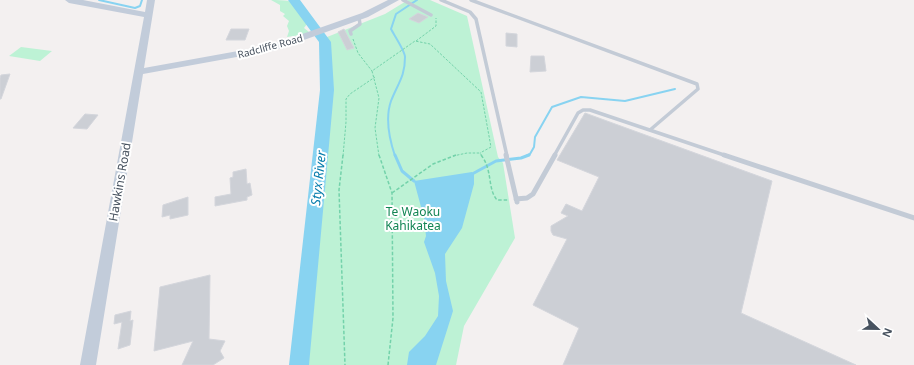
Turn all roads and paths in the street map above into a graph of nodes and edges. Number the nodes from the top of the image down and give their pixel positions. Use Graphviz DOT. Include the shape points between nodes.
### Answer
graph roads {
  1 [pos="69,0"];
  2 [pos="152,0"];
  3 [pos="395,0"];
  4 [pos="403,0"];
  5 [pos="441,0"];
  6 [pos="471,0"];
  7 [pos="431,15"];
  8 [pos="149,16"];
  9 [pos="359,18"];
  10 [pos="351,34"];
  11 [pos="415,42"];
  12 [pos="372,71"];
  13 [pos="139,72"];
  14 [pos="375,77"];
  15 [pos="650,130"];
  16 [pos="480,153"];
  17 [pos="392,193"];
  18 [pos="516,200"];
  19 [pos="914,218"];
  20 [pos="88,365"];
  21 [pos="344,365"];
  22 [pos="388,365"];
  1 -- 8 [label="street"];
  2 -- 8 [label="street, Hawkins Road"];
  3 -- 9 [label="street, Radcliffe Road"];
  4 -- 7 [label="lane"];
  5 -- 18 [label="lane" via="470,12 476,19"];
  6 -- 15 [label="lane" via="697,84 698,89"];
  7 -- 11 [label="path" via="437,20 436,26"];
  8 -- 13 [label="street, Hawkins Road"];
  9 -- 10 [label="lane" via="360,24 350,31"];
  9 -- 13 [label="street, Radcliffe Road" via="254,52"];
  10 -- 12 [label="path" via="358,53"];
  11 -- 12 [label="path"];
  11 -- 16 [label="path" via="430,44 481,92 491,147"];
  12 -- 14 [label="path"];
  13 -- 20 [label="street, Hawkins Road"];
  14 -- 17 [label="path" via="379,98 375,128 377,149"];
  14 -- 21 [label="path" via="350,94 346,100 339,190"];
  15 -- 18 [label="lane" via="590,110 583,110 575,118 533,194"];
  15 -- 19 [label="lane"];
  16 -- 17 [label="path" via="444,158 428,166"];
  16 -- 18 [label="path" via="489,165 492,194 498,200"];
  17 -- 22 [label="path" via="393,318"];
}
